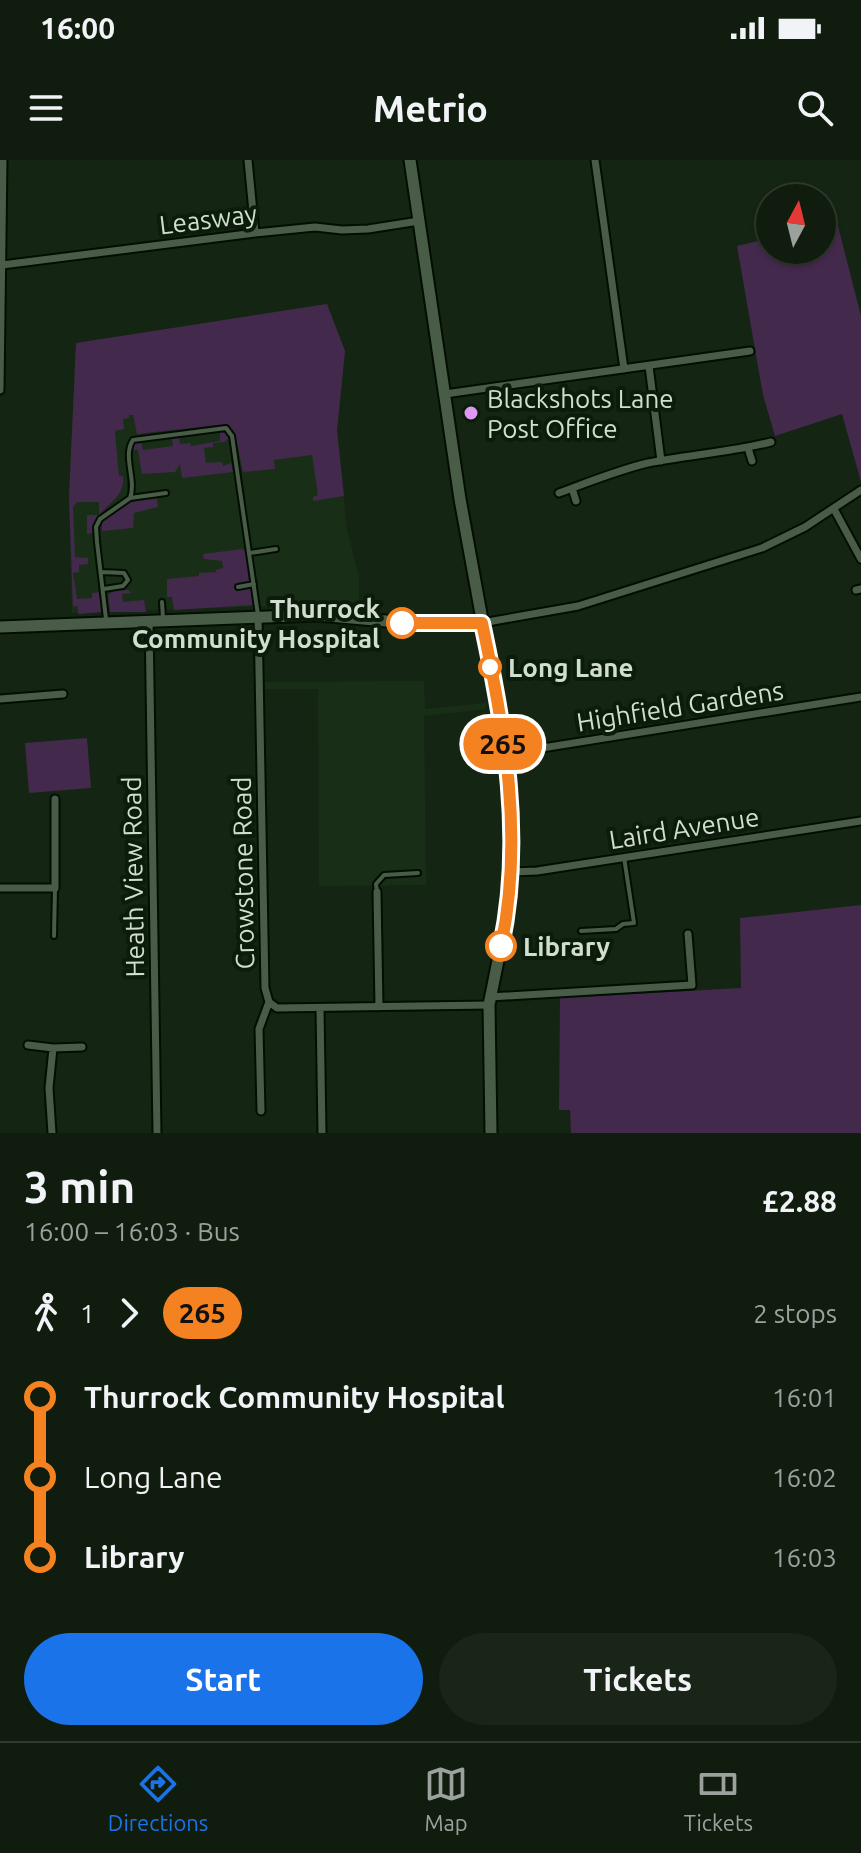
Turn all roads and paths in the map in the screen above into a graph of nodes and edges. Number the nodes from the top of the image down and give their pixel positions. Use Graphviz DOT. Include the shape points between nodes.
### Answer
graph roads {
  1 [pos="248,160"];
  2 [pos="410,160"];
  3 [pos="595,160"];
  4 [pos="2,163"];
  5 [pos="419,221"];
  6 [pos="255,233"];
  7 [pos="2,265"];
  8 [pos="750,351"];
  9 [pos="649,366"];
  10 [pos="624,369"];
  11 [pos="0,390"];
  12 [pos="445,394"];
  13 [pos="771,442"];
  14 [pos="748,448"];
  15 [pos="661,461"];
  16 [pos="752,461"];
  17 [pos="572,488"];
  18 [pos="861,490"];
  19 [pos="166,493"];
  20 [pos="559,493"];
  21 [pos="130,498"];
  22 [pos="576,501"];
  23 [pos="834,509"];
  24 [pos="276,549"];
  25 [pos="250,553"];
  26 [pos="861,559"];
  27 [pos="101,572"];
  28 [pos="254,584"];
  29 [pos="238,587"];
  30 [pos="104,589"];
  31 [pos="162,602"];
  32 [pos="258,617"];
  33 [pos="149,620"];
  34 [pos="163,620"];
  35 [pos="106,622"];
  36 [pos="482,623"];
  37 [pos="0,627"];
  38 [pos="63,694"];
  39 [pos="861,697"];
  40 [pos="0,699"];
  41 [pos="505,754"];
  42 [pos="55,799"];
  43 [pos="861,821"];
  44 [pos="624,857"];
  45 [pos="512,872"];
  46 [pos="418,873"];
  47 [pos="0,888"];
  48 [pos="55,888"];
  49 [pos="377,892"];
  50 [pos="581,931"];
  51 [pos="688,934"];
  52 [pos="54,936"];
  53 [pos="489,1001"];
  54 [pos="269,1002"];
  55 [pos="379,1007"];
  56 [pos="320,1009"];
  57 [pos="28,1045"];
  58 [pos="82,1047"];
  59 [pos="53,1048"];
  60 [pos="261,1111"];
  61 [pos="52,1133"];
  62 [pos="157,1133"];
  63 [pos="322,1133"];
  64 [pos="491,1133"];
  1 -- 6 [label="street"];
  2 -- 5 [label="street"];
  3 -- 10 [label="street"];
  4 -- 7 [label="street"];
  5 -- 6 [label="street, Leasway" via="368,229"];
  5 -- 12 [label="street"];
  6 -- 7 [label="street, Leasway"];
  7 -- 11 [label="street"];
  8 -- 9 [label="street"];
  9 -- 10 [label="street"];
  9 -- 15 [label="street"];
  10 -- 12 [label="street"];
  12 -- 36 [label="street"];
  13 -- 14 [label="street"];
  14 -- 15 [label="street"];
  14 -- 16 [label="street"];
  15 -- 17 [label="street"];
  17 -- 20 [label="street"];
  17 -- 22 [label="street"];
  18 -- 23 [label="street"];
  19 -- 21 [label="lane"];
  21 -- 25 [label="lane" via="128,449 133,440 226,428 232,436"];
  21 -- 27 [label="lane" via="96,527"];
  23 -- 26 [label="street"];
  23 -- 36 [label="street" via="762,548 683,574 578,606"];
  24 -- 25 [label="lane"];
  25 -- 28 [label="lane"];
  27 -- 30 [label="lane"];
  27 -- 30 [label="lane" via="124,573 128,580"];
  28 -- 29 [label="lane"];
  28 -- 32 [label="lane"];
  30 -- 35 [label="lane"];
  31 -- 34 [label="lane"];
  32 -- 34 [label="street"];
  32 -- 36 [label="street"];
  32 -- 54 [label="street, Crowstone Road"];
  33 -- 34 [label="street"];
  33 -- 35 [label="street"];
  33 -- 62 [label="street, Heath View Road"];
  35 -- 37 [label="street"];
  36 -- 41 [label="street"];
  38 -- 40 [label="street"];
  39 -- 41 [label="street, Highfield Gardens"];
  41 -- 45 [label="street"];
  42 -- 48 [label="street"];
  43 -- 44 [label="street, Laird Avenue"];
  44 -- 45 [label="street, Laird Avenue"];
  44 -- 50 [label="lane" via="634,923"];
  45 -- 53 [label="street"];
  46 -- 49 [label="lane" via="384,875"];
  47 -- 48 [label="street"];
  48 -- 52 [label="lane"];
  49 -- 55 [label="street"];
  51 -- 53 [label="street, Crowstone Road" via="692,985"];
  53 -- 55 [label="street, Crowstone Road"];
  53 -- 64 [label="street"];
  54 -- 56 [label="street, Crowstone Road" via="277,1008"];
  54 -- 60 [label="street" via="259,1029"];
  55 -- 56 [label="street, Crowstone Road"];
  56 -- 63 [label="street"];
  57 -- 59 [label="street"];
  58 -- 59 [label="street"];
  59 -- 61 [label="street"];
}
